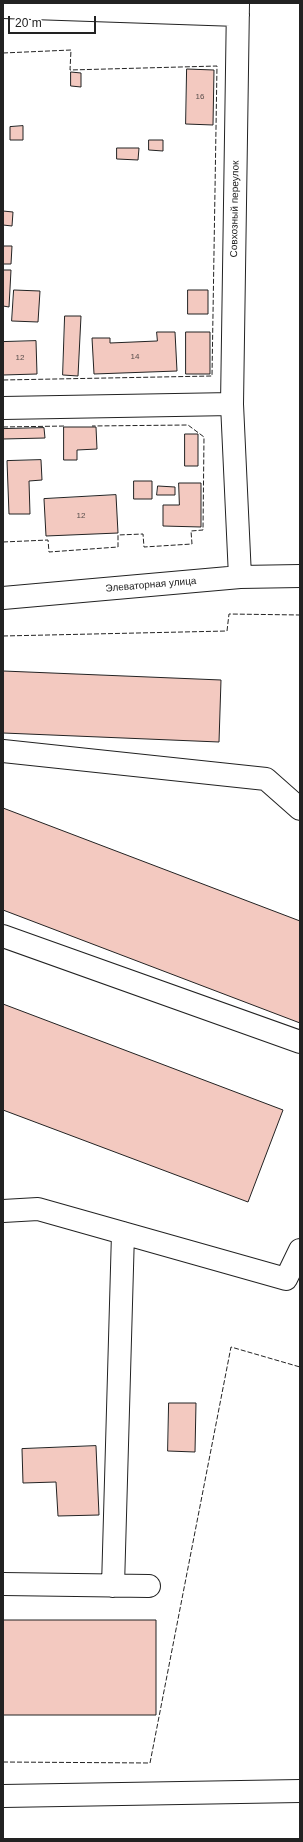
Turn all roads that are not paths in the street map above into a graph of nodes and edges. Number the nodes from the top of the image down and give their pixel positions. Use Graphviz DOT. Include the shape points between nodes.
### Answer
graph roads {
  1 [pos="3,7"];
  2 [pos="238,9"];
  3 [pos="232,404"];
  4 [pos="3,408"];
  5 [pos="300,576"];
  6 [pos="240,577"];
  7 [pos="3,598"];
  8 [pos="3,751"];
  9 [pos="300,809"];
  10 [pos="3,936"];
  11 [pos="300,1042"];
  12 [pos="3,1211"];
  13 [pos="123,1233"];
  14 [pos="300,1250"];
  15 [pos="3,1584"];
  16 [pos="113,1586"];
  17 [pos="149,1586"];
  18 [pos="300,1791"];
  19 [pos="3,1796"];
  1 -- 2 [label="street, Совхозный переулок"];
  2 -- 3 [label="street, Совхозный переулок"];
  3 -- 4 [label="street"];
  3 -- 6 [label="street, Совхозный переулок"];
  5 -- 6 [label="street, Элеваторная улица"];
  6 -- 7 [label="street, Элеваторная улица"];
  8 -- 9 [label="street" via="266,779"];
  10 -- 11 [label="street"];
  12 -- 13 [label="street" via="38,1209"];
  13 -- 14 [label="street" via="286,1278"];
  13 -- 16 [label="street"];
  15 -- 16 [label="street"];
  16 -- 17 [label="street"];
  18 -- 19 [label="street"];
}
